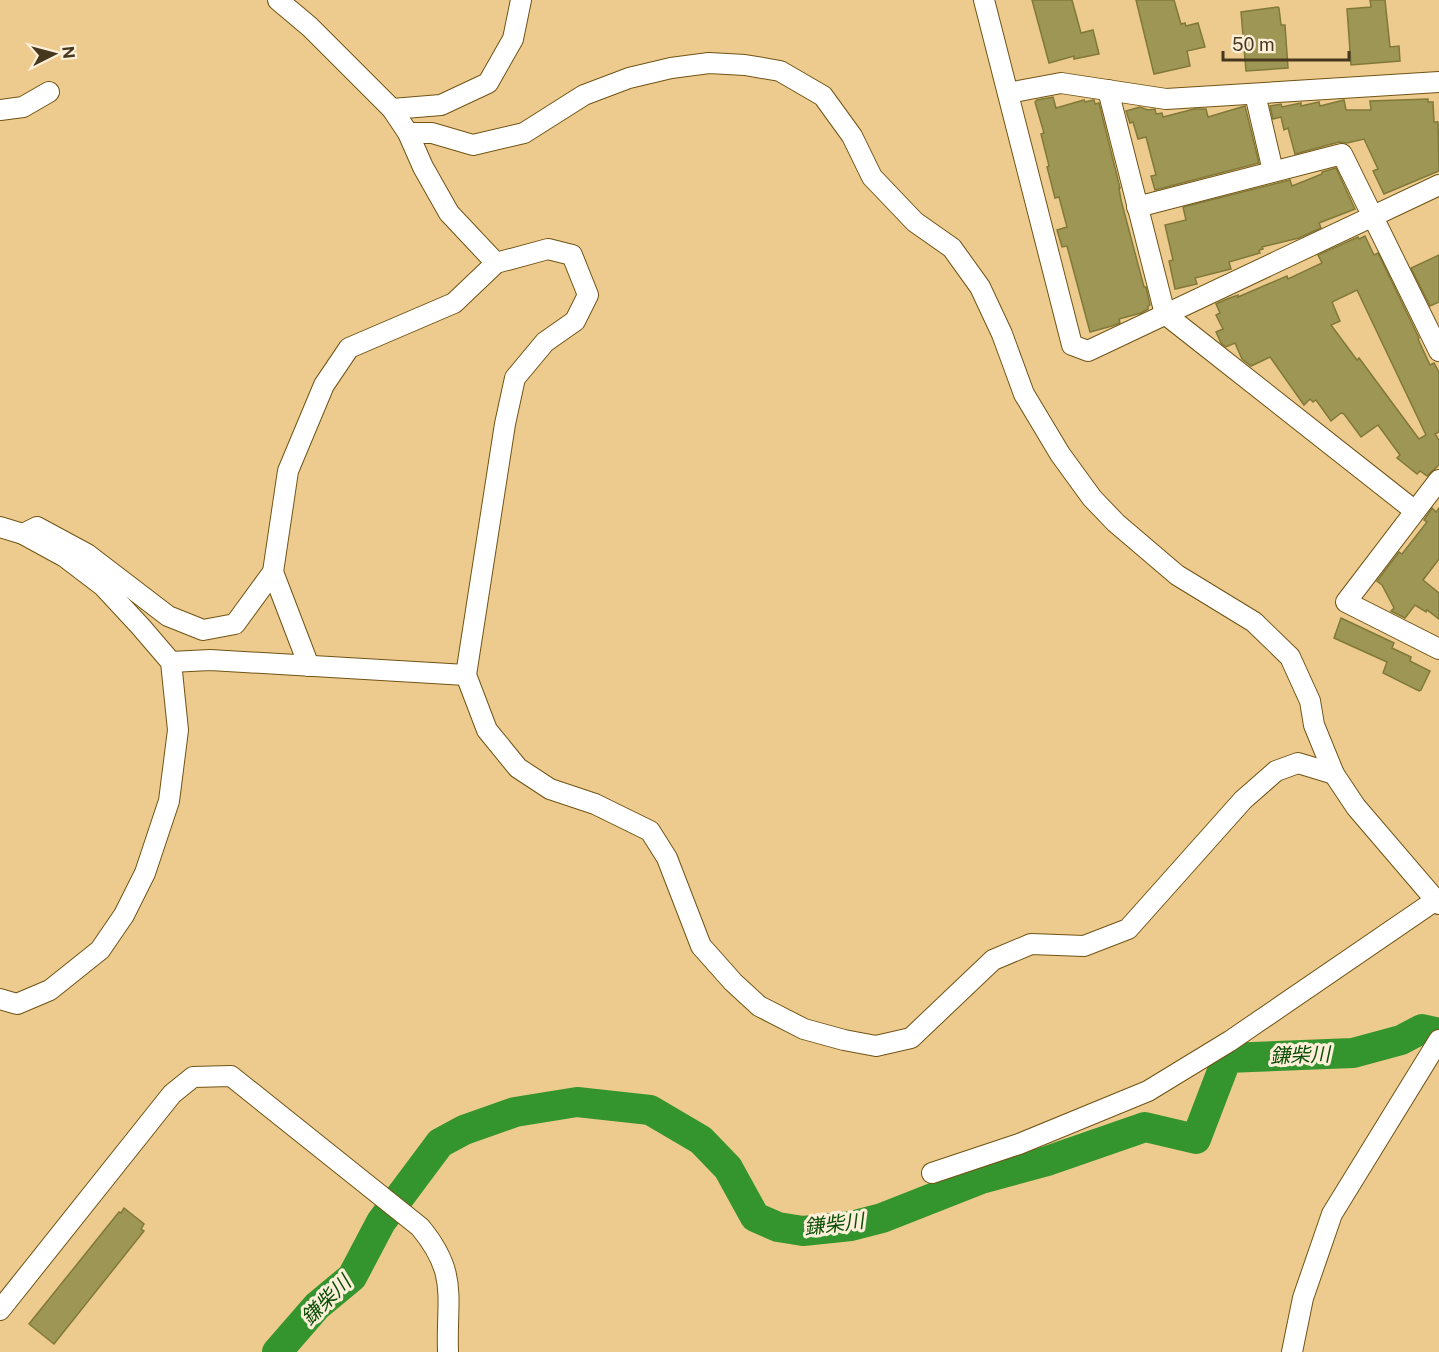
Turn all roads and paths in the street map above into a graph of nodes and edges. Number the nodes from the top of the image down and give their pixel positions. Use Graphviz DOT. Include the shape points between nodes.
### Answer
graph roads {
  1 [pos="278,0"];
  2 [pos="521,0"];
  3 [pos="984,0"];
  4 [pos="1439,82"];
  5 [pos="1108,90"];
  6 [pos="49,92"];
  7 [pos="1008,93"];
  8 [pos="1255,94"];
  9 [pos="392,109"];
  10 [pos="0,110"];
  11 [pos="408,133"];
  12 [pos="1273,171"];
  13 [pos="1439,186"];
  14 [pos="1137,207"];
  15 [pos="1373,216"];
  16 [pos="496,263"];
  17 [pos="1165,314"];
  18 [pos="1433,324"];
  19 [pos="1439,351"];
  20 [pos="1439,480"];
  21 [pos="1415,511"];
  22 [pos="0,527"];
  23 [pos="23,534"];
  24 [pos="273,572"];
  25 [pos="1438,646"];
  26 [pos="171,662"];
  27 [pos="309,666"];
  28 [pos="466,675"];
  29 [pos="1334,774"];
  30 [pos="1437,902"];
  31 [pos="0,999"];
  32 [pos="1437,1042"];
  33 [pos="933,1173"];
  34 [pos="0,1310"];
  35 [pos="448,1352"];
  36 [pos="1292,1352"];
  1 -- 9 [label="street"];
  2 -- 9 [label="street" via="513,39 488,83 441,105"];
  3 -- 7 [label="street"];
  4 -- 8 [label="street"];
  5 -- 7 [label="street" via="1061,83"];
  5 -- 8 [label="street" via="1166,99"];
  5 -- 14 [label="street"];
  6 -- 10 [label="street" via="23,107"];
  7 -- 17 [label="street" via="1072,345 1088,351"];
  8 -- 12 [label="street"];
  9 -- 11 [label="street"];
  11 -- 16 [label="street" via="448,213"];
  11 -- 29 [label="street" via="432,133 473,145 524,133 584,95 629,78 709,63 780,71 823,96 852,136 872,177 915,222 952,248 980,287 1024,394 1092,498 1177,574 1254,622 1290,657 1310,701 1314,725"];
  12 -- 14 [label="street"];
  12 -- 15 [label="street" via="1342,154"];
  13 -- 15 [label="street"];
  14 -- 17 [label="street"];
  15 -- 17 [label="street"];
  15 -- 18 [label="street"];
  16 -- 24 [label="street" via="454,303 349,348 324,385 288,471"];
  16 -- 28 [label="street" via="548,249 572,255 588,295 575,321 545,342 515,378"];
  17 -- 21 [label="street"];
  18 -- 19 [label="street"];
  20 -- 21 [label="street"];
  21 -- 25 [label="street" via="1346,602"];
  22 -- 23 [label="street"];
  23 -- 24 [label="street" via="37,527 87,554 168,616 203,630 235,624"];
  23 -- 26 [label="street" via="65,557 102,586"];
  24 -- 27 [label="street"];
  26 -- 27 [label="street" via="210,660"];
  26 -- 31 [label="street" via="178,730 170,801 145,873 124,915 100,950 50,990 17,1004"];
  27 -- 28 [label="street"];
  28 -- 29 [label="street" via="487,730 518,768 549,789 596,804 650,831 667,858 701,946 733,982 759,1005 804,1029 876,1046 911,1038 993,960 1031,944 1084,946 1128,929 1243,800 1276,771 1298,763"];
  29 -- 30 [label="street" via="1356,807"];
  30 -- 33 [label="street" via="1230,1041 1148,1091 1019,1144"];
  32 -- 36 [label="street" via="1332,1214 1303,1298"];
  34 -- 35 [label="street" via="172,1094 194,1077 231,1076 420,1227 441,1257 448,1280"];
}
